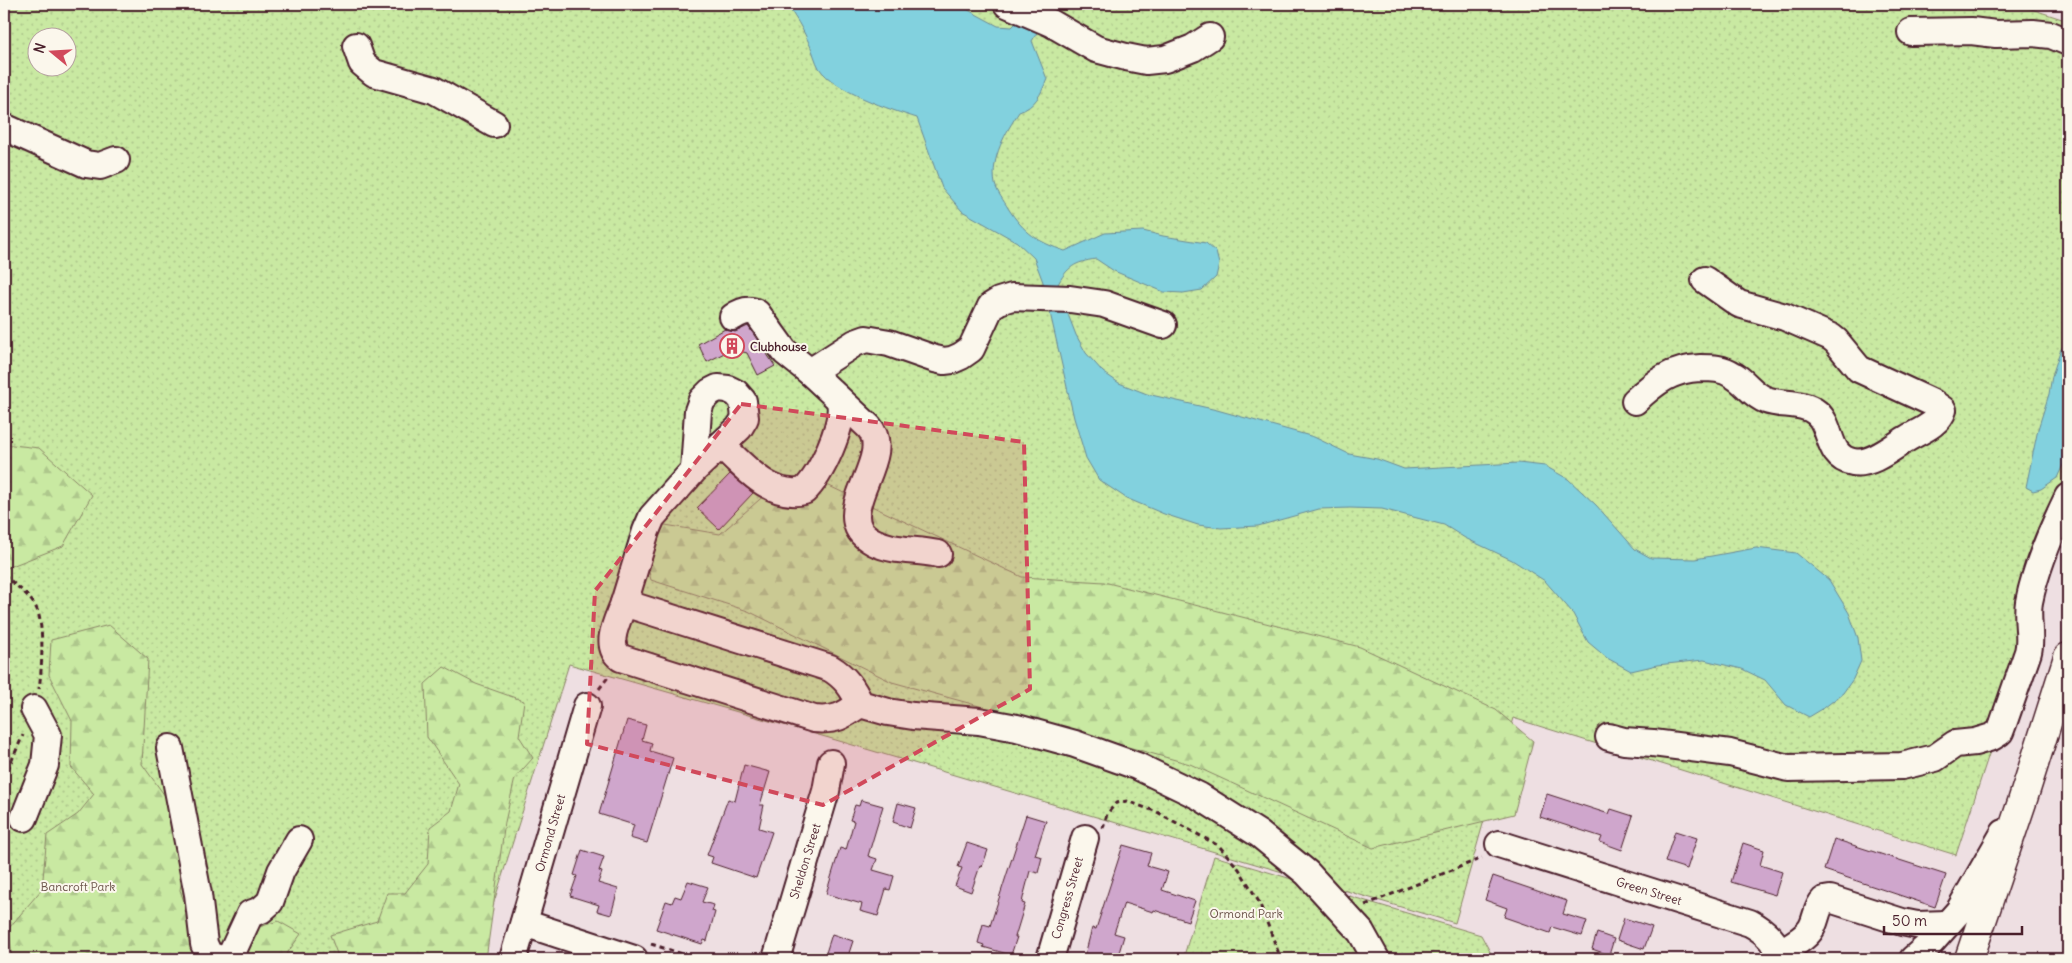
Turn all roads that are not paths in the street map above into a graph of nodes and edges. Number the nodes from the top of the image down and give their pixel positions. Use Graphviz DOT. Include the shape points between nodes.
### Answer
graph roads {
  1 [pos="1013,6"];
  2 [pos="1911,32"];
  3 [pos="1210,37"];
  4 [pos="2068,42"];
  5 [pos="356,46"];
  6 [pos="494,124"];
  7 [pos="4,127"];
  8 [pos="116,160"];
  9 [pos="1704,280"];
  10 [pos="733,317"];
  11 [pos="1163,326"];
  12 [pos="810,372"];
  13 [pos="840,401"];
  14 [pos="1634,401"];
  15 [pos="721,445"];
  16 [pos="694,470"];
  17 [pos="2068,497"];
  18 [pos="938,554"];
  19 [pos="624,602"];
  20 [pos="2067,668"];
  21 [pos="860,704"];
  22 [pos="588,706"];
  23 [pos="34,709"];
  24 [pos="1609,737"];
  25 [pos="170,748"];
  26 [pos="831,763"];
  27 [pos="2022,802"];
  28 [pos="24,818"];
  29 [pos="1094,834"];
  30 [pos="299,840"];
  31 [pos="1492,850"];
  32 [pos="524,924"];
  33 [pos="1948,924"];
  34 [pos="1782,956"];
  35 [pos="513,959"];
  36 [pos="634,959"];
  37 [pos="776,959"];
  38 [pos="1050,959"];
  39 [pos="1376,959"];
  40 [pos="1913,959"];
  41 [pos="1969,959"];
  1 -- 3 [label="street" via="1100,51 1146,61 1173,56"];
  2 -- 4 [label="street" via="2034,33"];
  5 -- 6 [label="street" via="362,63 374,73 434,90"];
  7 -- 8 [label="street" via="86,164 100,166"];
  9 -- 14 [label="street" via="1740,304 1785,317 1831,337 1859,369 1941,407 1942,413 1932,424 1874,458 1854,462 1834,450 1824,420 1816,412 1758,397 1724,370 1679,370"];
  10 -- 12 [label="street" via="745,311 757,313 785,352"];
  11 -- 12 [label="street" via="1104,304 1012,297 995,303 988,311 971,349 952,360 935,359 889,343 866,339 855,342"];
  12 -- 13 [label="street"];
  13 -- 15 [label="street" via="841,415 827,453 804,491 784,492 769,485"];
  13 -- 18 [label="street" via="869,427 876,438 874,458 856,516 861,533 874,542 895,548"];
  15 -- 16 [label="street"];
  15 -- 16 [label="street" via="739,428 745,418 745,409 743,400 736,394 718,388 702,400 698,411"];
  16 -- 19 [label="street" via="652,517"];
  17 -- 24 [label="street" via="2032,589 2027,614 2030,646 2000,732 1992,737 1956,744 1935,758 1912,765 1797,768 1730,753"];
  19 -- 21 [label="street" via="830,668 842,675"];
  19 -- 21 [label="street" via="612,645 621,658 814,719 829,720 843,716"];
  20 -- 27 [label="main road"];
  21 -- 39 [label="street" via="905,715 979,721 1017,728 1137,766 1199,796 1259,834 1307,873 1361,932"];
  22 -- 32 [label="street, Ormond Street"];
  23 -- 28 [label="street" via="48,735 45,765"];
  25 -- 30 [label="street" via="198,894 204,944 210,955 221,959 231,955 250,914 267,907 270,902 282,870"];
  26 -- 37 [label="street, Sheldon Street" via="826,791"];
  27 -- 33 [label="street" via="1959,911"];
  27 -- 41 [label="main road"];
  29 -- 38 [label="street, Congress Street"];
  31 -- 34 [label="street, Green Street" via="1750,923 1769,935"];
  32 -- 35 [label="street, Ormond Street"];
  32 -- 36 [label="street"];
  33 -- 34 [label="street" via="1917,925 1830,899 1824,900 1808,933"];
  33 -- 40 [label="street"];
}
